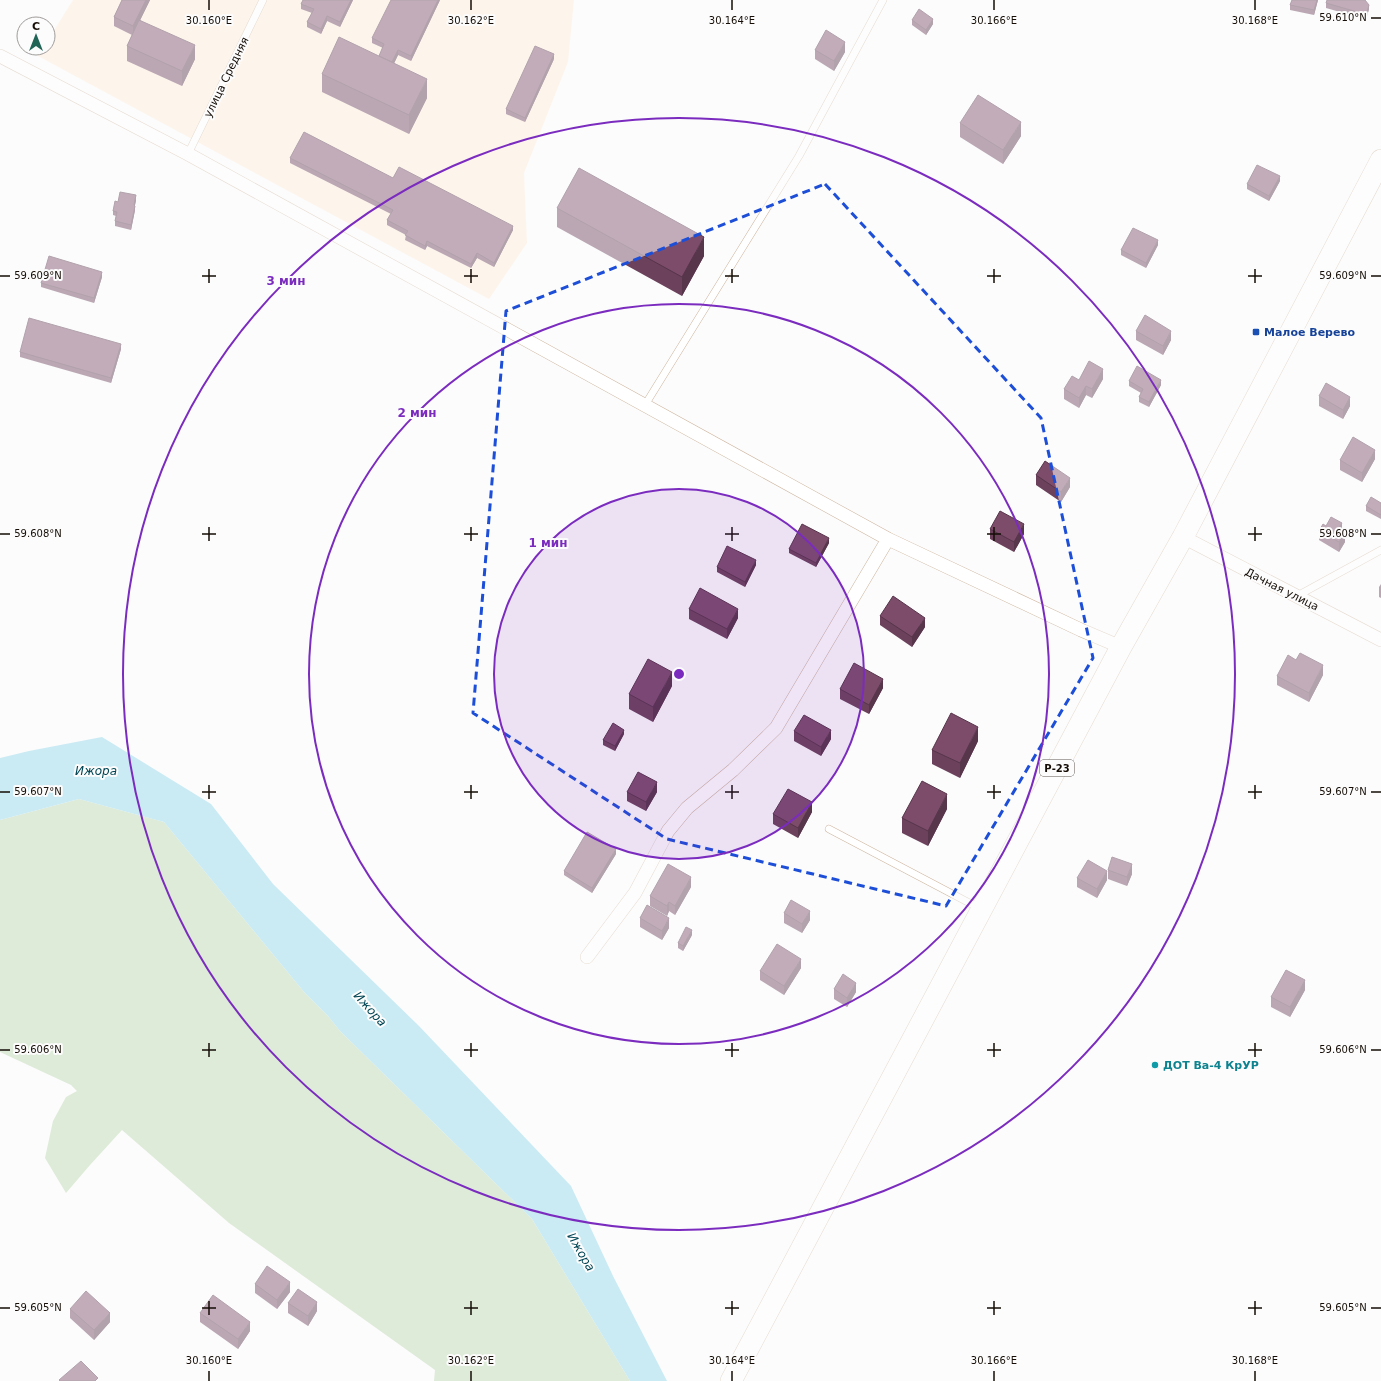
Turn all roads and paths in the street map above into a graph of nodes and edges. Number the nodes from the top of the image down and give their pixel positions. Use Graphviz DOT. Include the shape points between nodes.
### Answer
graph roads {
  1 [pos="263,0"];
  2 [pos="883,0"];
  3 [pos="0,56"];
  4 [pos="188,154"];
  5 [pos="1381,160"];
  6 [pos="645,405"];
  7 [pos="1183,537"];
  8 [pos="888,539"];
  9 [pos="1381,550"];
  10 [pos="1297,596"];
  11 [pos="1381,640"];
  12 [pos="1121,647"];
  13 [pos="829,829"];
  14 [pos="982,910"];
  15 [pos="587,957"];
  16 [pos="732,1379"];
  1 -- 4 [label="lane, улица Средняя"];
  2 -- 6 [label="lane" via="799,156"];
  3 -- 4 [label="street"];
  4 -- 6 [label="street"];
  5 -- 7 [label="main road, Р-23"];
  6 -- 8 [label="street"];
  7 -- 10 [label="street, Дачная улица"];
  7 -- 12 [label="main road, Р-23"];
  8 -- 12 [label="street"];
  8 -- 15 [label="street" via="776,728 733,770 687,808 668,831 635,893"];
  9 -- 10 [label="lane"];
  10 -- 11 [label="street, Дачная улица"];
  12 -- 14 [label="main road, Р-23"];
  13 -- 14 [label="lane"];
  14 -- 16 [label="main road, Р-23"];
}
